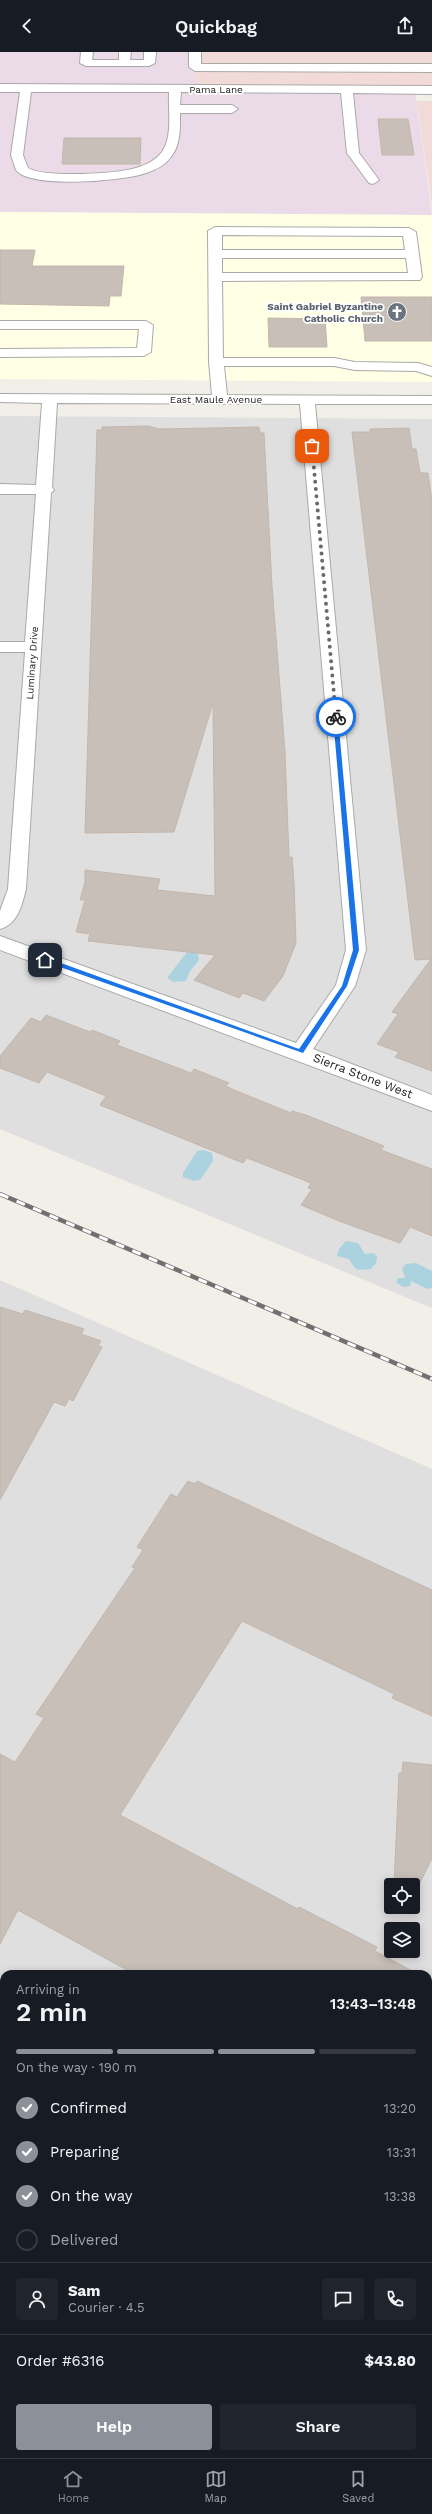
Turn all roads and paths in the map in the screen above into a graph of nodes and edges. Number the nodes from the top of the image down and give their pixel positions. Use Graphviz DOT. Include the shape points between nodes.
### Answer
graph roads {
  1 [pos="87,52"];
  2 [pos="150,52"];
  3 [pos="195,52"];
  4 [pos="125,58"];
  5 [pos="432,68"];
  6 [pos="0,88"];
  7 [pos="26,88"];
  8 [pos="175,89"];
  9 [pos="347,89"];
  10 [pos="432,90"];
  11 [pos="173,109"];
  12 [pos="232,109"];
  13 [pos="373,180"];
  14 [pos="215,254"];
  15 [pos="412,254"];
  16 [pos="215,277"];
  17 [pos="0,324"];
  18 [pos="0,353"];
  19 [pos="216,362"];
  20 [pos="432,372"];
  21 [pos="0,398"];
  22 [pos="50,398"];
  23 [pos="220,399"];
  24 [pos="307,399"];
  25 [pos="432,400"];
  26 [pos="0,489"];
  27 [pos="46,490"];
  28 [pos="0,647"];
  29 [pos="33,647"];
  30 [pos="0,923"];
  31 [pos="0,943"];
  32 [pos="300,1052"];
  33 [pos="432,1103"];
  1 -- 4 [label="street" via="86,63"];
  2 -- 4 [label="street" via="149,63"];
  3 -- 5 [label="street" via="195,67"];
  6 -- 7 [label="street, Pama Lane"];
  7 -- 8 [label="street, Pama Lane"];
  7 -- 11 [label="street" via="17,155 22,170 32,176 118,176 146,170 166,155 172,138"];
  8 -- 9 [label="street, Pama Lane"];
  8 -- 11 [label="street"];
  9 -- 10 [label="street, Pama Lane"];
  9 -- 13 [label="street" via="353,154"];
  11 -- 12 [label="street"];
  14 -- 15 [label="street"];
  14 -- 15 [label="street" via="215,231 409,232"];
  14 -- 16 [label="street"];
  15 -- 16 [label="street" via="415,277"];
  16 -- 19 [label="street"];
  17 -- 18 [label="street" via="146,325 144,352"];
  19 -- 20 [label="street" via="334,362 355,366 418,367"];
  19 -- 23 [label="street"];
  21 -- 22 [label="street, East Maule Avenue"];
  22 -- 23 [label="street, East Maule Avenue"];
  22 -- 27 [label="street, Luminary Drive"];
  23 -- 24 [label="street, East Maule Avenue"];
  24 -- 25 [label="street, East Maule Avenue"];
  24 -- 32 [label="street" via="356,950 344,986"];
  26 -- 27 [label="street"];
  27 -- 29 [label="street, Luminary Drive"];
  28 -- 29 [label="street"];
  29 -- 30 [label="street, Luminary Drive" via="17,888 10,912"];
  31 -- 32 [label="street, Sierra Stone West"];
  32 -- 33 [label="street, Sierra Stone West"];
}
